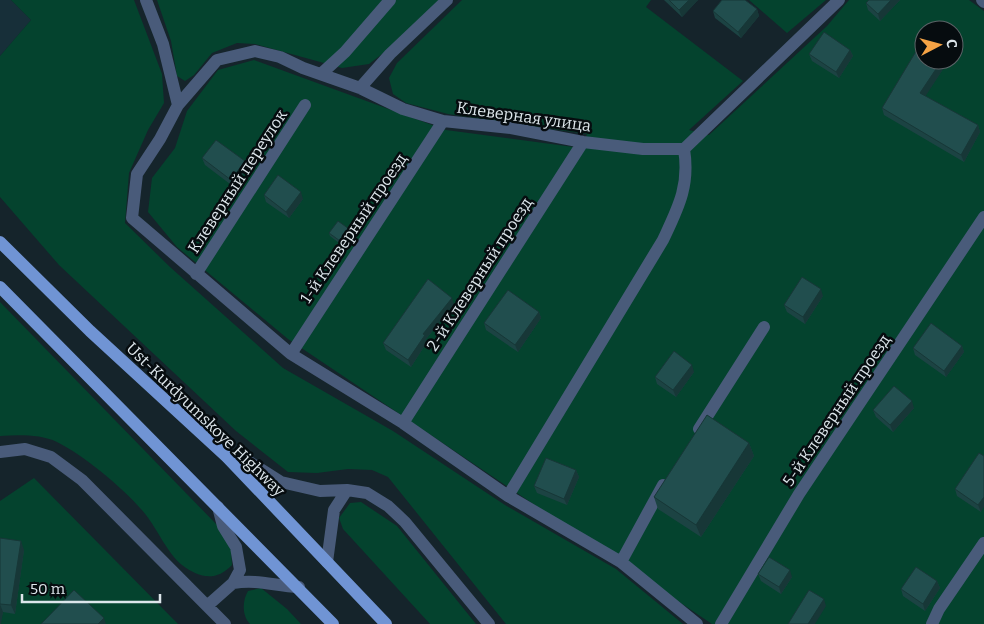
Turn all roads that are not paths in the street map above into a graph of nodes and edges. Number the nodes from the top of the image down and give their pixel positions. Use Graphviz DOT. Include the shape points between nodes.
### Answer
graph roads {
  1 [pos="146,0"];
  2 [pos="390,0"];
  3 [pos="447,0"];
  4 [pos="840,0"];
  5 [pos="321,74"];
  6 [pos="360,88"];
  7 [pos="305,105"];
  8 [pos="178,106"];
  9 [pos="443,121"];
  10 [pos="583,142"];
  11 [pos="684,149"];
  12 [pos="984,217"];
  13 [pos="0,242"];
  14 [pos="196,274"];
  15 [pos="0,287"];
  16 [pos="764,327"];
  17 [pos="291,354"];
  18 [pos="403,423"];
  19 [pos="692,441"];
  20 [pos="0,452"];
  21 [pos="227,457"];
  22 [pos="671,473"];
  23 [pos="347,490"];
  24 [pos="508,496"];
  25 [pos="218,507"];
  26 [pos="984,542"];
  27 [pos="327,562"];
  28 [pos="621,562"];
  29 [pos="233,582"];
  30 [pos="298,586"];
  31 [pos="207,606"];
  32 [pos="225,624"];
  33 [pos="334,624"];
  34 [pos="386,624"];
  35 [pos="488,624"];
  36 [pos="697,624"];
  37 [pos="721,624"];
  38 [pos="932,624"];
  1 -- 8 [label="street" via="163,44"];
  2 -- 5 [label="street" via="345,52"];
  3 -- 6 [label="street" via="390,54"];
  4 -- 11 [label="street"];
  5 -- 6 [label="street, Клеверная улица"];
  5 -- 8 [label="street, Клеверная улица" via="280,57 255,51 217,60"];
  6 -- 9 [label="street, Клеверная улица" via="403,109"];
  7 -- 14 [label="street, Клеверный переулок"];
  8 -- 14 [label="street, Клеверная улица" via="137,174 132,218"];
  9 -- 10 [label="street, Клеверная улица" via="511,128"];
  9 -- 17 [label="street, 1-й Клеверный проезд"];
  10 -- 11 [label="street, Клеверная улица" via="643,149"];
  10 -- 18 [label="street, 2-й Клеверный проезд"];
  11 -- 24 [label="street" via="687,167 683,195 663,240"];
  12 -- 37 [label="street, 5-й Клеверный проезд" via="799,494"];
  13 -- 21 [label="main road, Ust-Kurdyumskoye Highway"];
  14 -- 17 [label="street"];
  15 -- 25 [label="main road"];
  16 -- 19 [label="street"];
  17 -- 18 [label="street"];
  18 -- 24 [label="street"];
  20 -- 31 [label="street" via="26,449 51,457 82,480"];
  21 -- 23 [label="street" via="248,461 281,482 320,491"];
  21 -- 27 [label="main road, Ust-Kurdyumskoye Highway"];
  22 -- 28 [label="street"];
  23 -- 27 [label="street" via="334,510"];
  23 -- 35 [label="street" via="367,493 405,522"];
  24 -- 28 [label="street"];
  25 -- 29 [label="street" via="223,526 236,547 240,570"];
  25 -- 30 [label="main road"];
  26 -- 38 [label="street"];
  27 -- 34 [label="main road, Ust-Kurdyumskoye Highway"];
  28 -- 36 [label="street"];
  29 -- 30 [label="street" via="252,580"];
  29 -- 31 [label="street"];
  30 -- 33 [label="main road"];
  31 -- 32 [label="street"];
}
